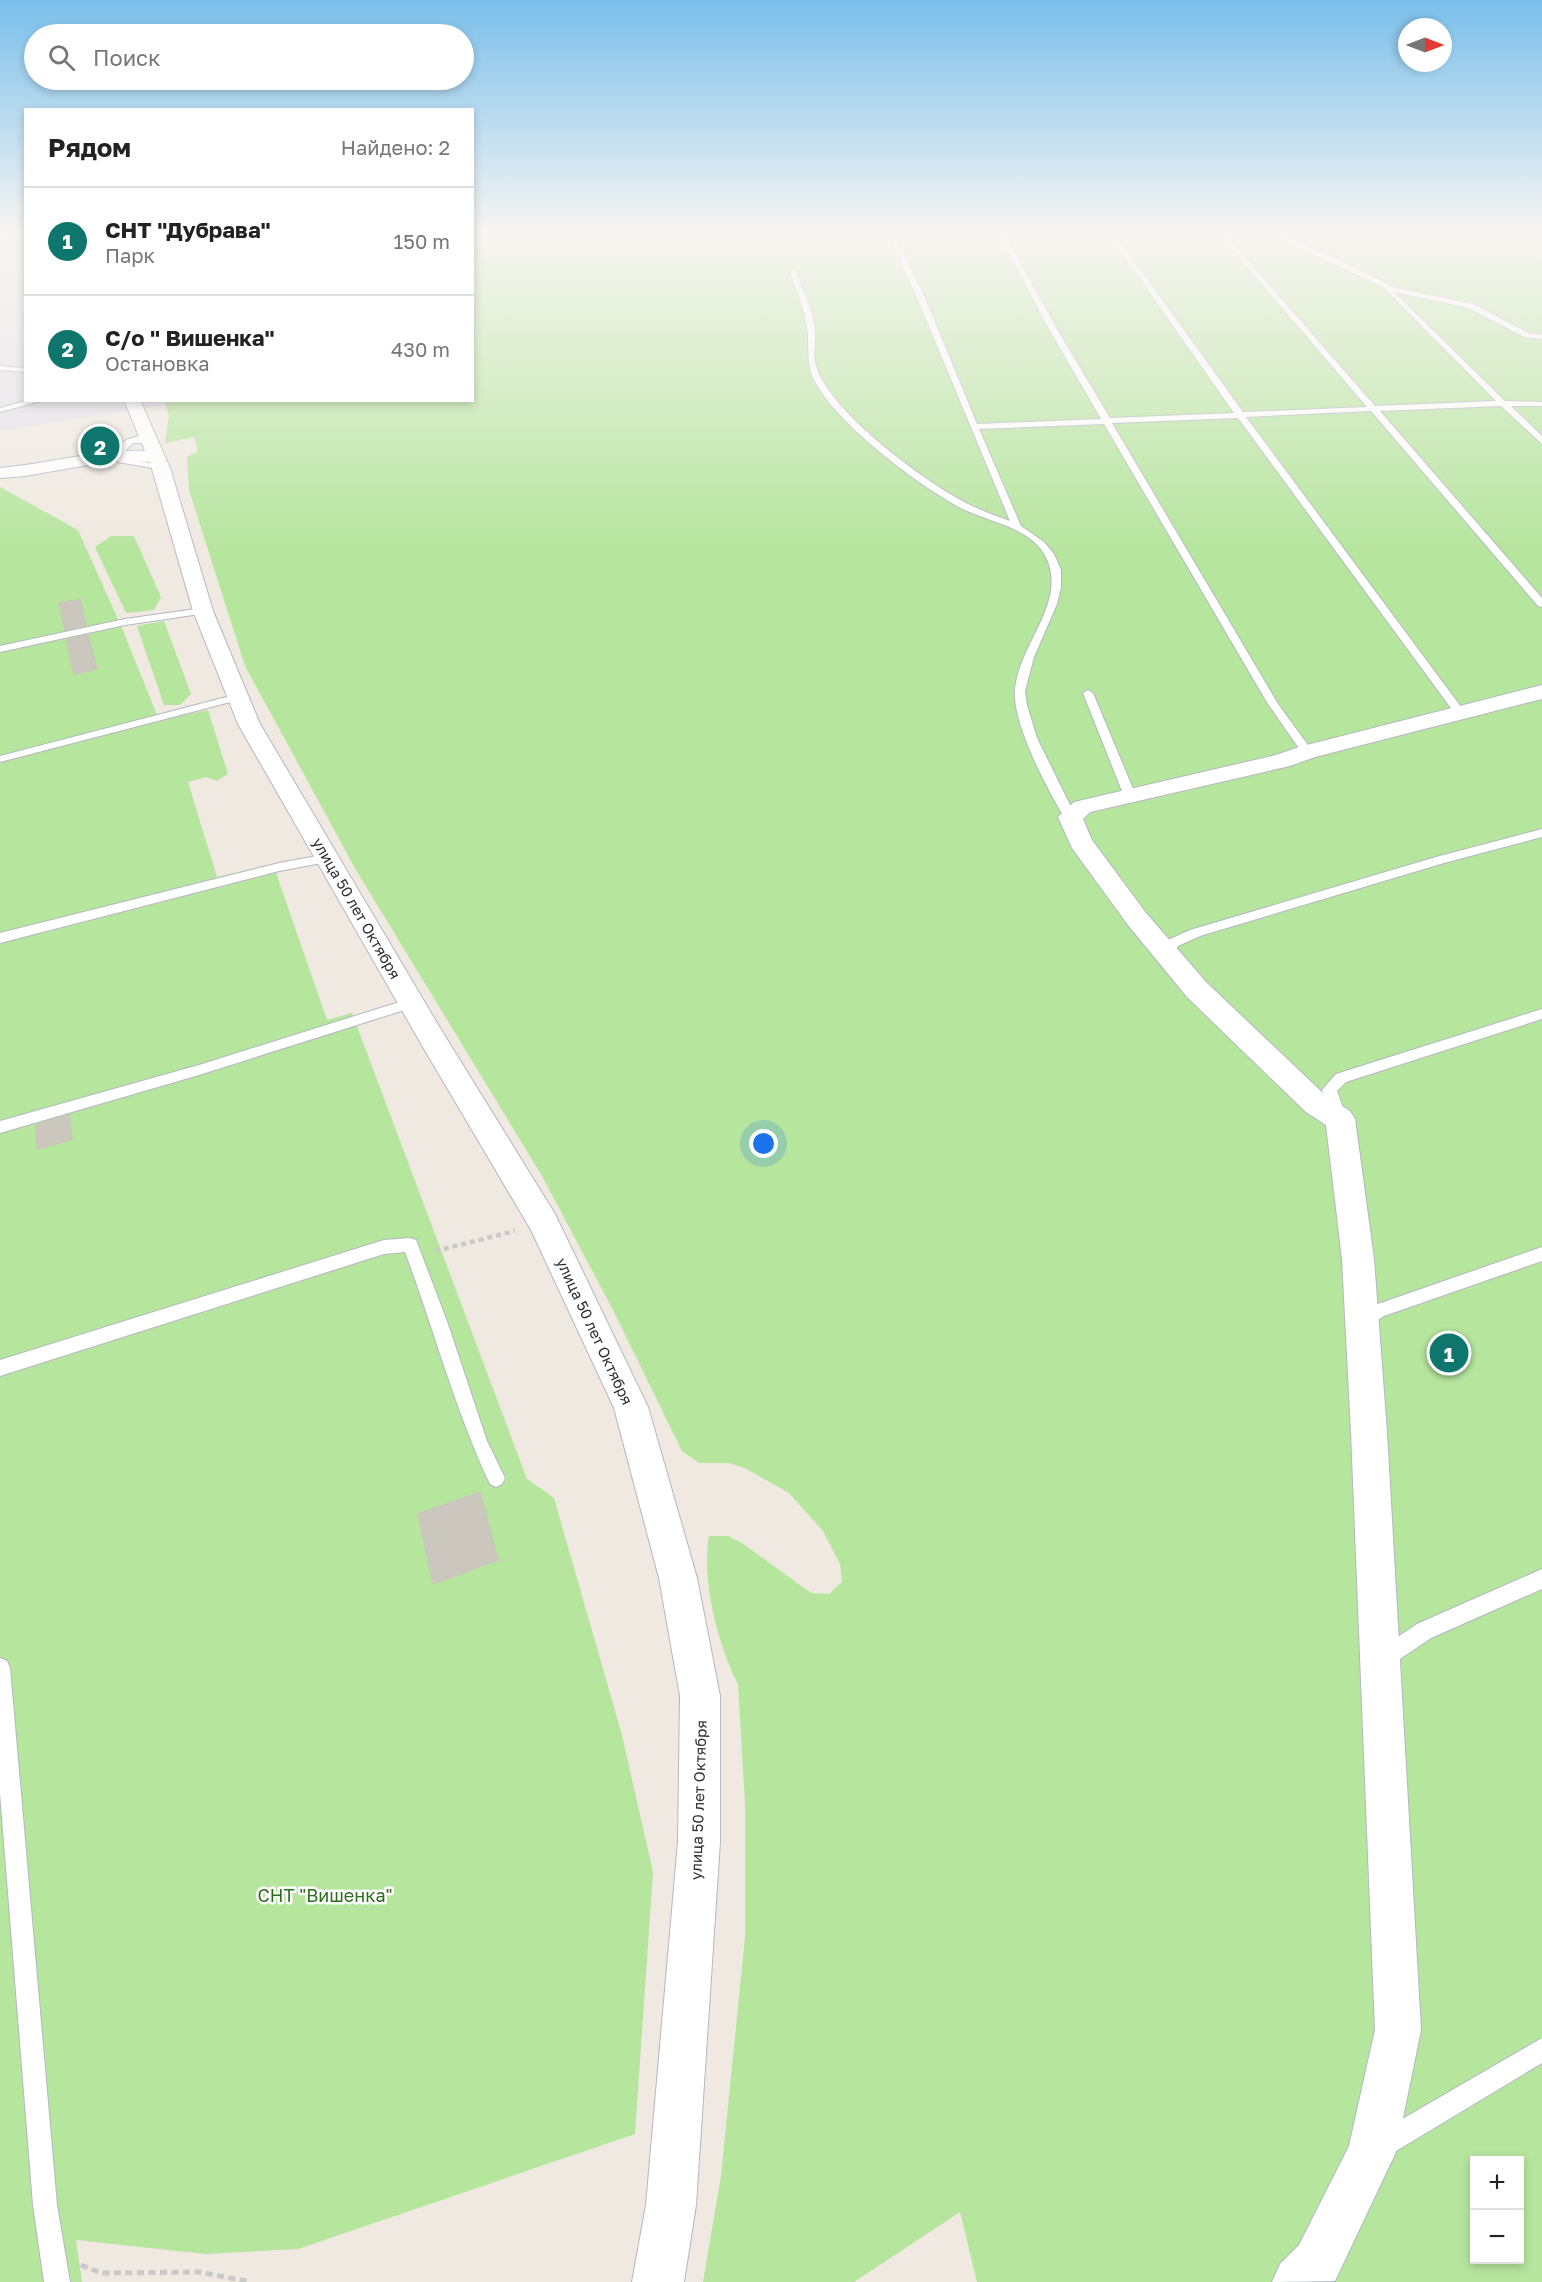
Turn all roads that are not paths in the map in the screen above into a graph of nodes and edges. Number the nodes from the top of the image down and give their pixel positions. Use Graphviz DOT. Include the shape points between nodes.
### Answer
graph roads {
  1 [pos="812,339"];
  2 [pos="938,339"];
  3 [pos="1059,339"];
  4 [pos="1187,339"];
  5 [pos="1312,339"];
  6 [pos="1438,339"];
  7 [pos="0,368"];
  8 [pos="24,370"];
  9 [pos="33,402"];
  10 [pos="133,402"];
  11 [pos="1503,403"];
  12 [pos="1542,404"];
  13 [pos="0,410"];
  14 [pos="1372,410"];
  15 [pos="1241,416"];
  16 [pos="1107,420"];
  17 [pos="974,427"];
  18 [pos="1542,441"];
  19 [pos="156,455"];
  20 [pos="0,472"];
  21 [pos="1017,526"];
  22 [pos="1542,604"];
  23 [pos="203,611"];
  24 [pos="0,649"];
  25 [pos="1542,692"];
  26 [pos="1088,693"];
  27 [pos="238,697"];
  28 [pos="1460,713"];
  29 [pos="1307,752"];
  30 [pos="0,759"];
  31 [pos="1130,796"];
  32 [pos="1071,817"];
  33 [pos="1542,833"];
  34 [pos="328,858"];
  35 [pos="0,938"];
  36 [pos="1167,954"];
  37 [pos="412,1003"];
  38 [pos="1542,1014"];
  39 [pos="1340,1119"];
  40 [pos="0,1127"];
  41 [pos="1542,1254"];
  42 [pos="1362,1323"];
  43 [pos="0,1368"];
  44 [pos="496,1478"];
  45 [pos="1542,1580"];
  46 [pos="1381,1660"];
  47 [pos="0,1668"];
  48 [pos="1542,2050"];
  49 [pos="1372,2152"];
  50 [pos="57,2282"];
  51 [pos="658,2282"];
  52 [pos="1298,2282"];
  1 -- 21 [label="lane" via="813,369 822,387 851,420 932,485 965,506"];
  2 -- 17 [label="lane"];
  3 -- 16 [label="lane"];
  4 -- 15 [label="lane"];
  5 -- 14 [label="lane"];
  6 -- 11 [label="lane"];
  7 -- 8 [label="lane"];
  9 -- 13 [label="lane"];
  10 -- 19 [label="street, улица 50 лет Октября"];
  11 -- 12 [label="lane"];
  11 -- 14 [label="lane"];
  11 -- 18 [label="lane"];
  14 -- 15 [label="lane"];
  14 -- 22 [label="lane"];
  15 -- 16 [label="lane"];
  15 -- 28 [label="lane"];
  16 -- 17 [label="lane"];
  16 -- 29 [label="lane" via="1273,704"];
  17 -- 21 [label="lane"];
  19 -- 20 [label="street" via="117,455"];
  19 -- 23 [label="street, улица 50 лет Октября"];
  21 -- 32 [label="lane" via="1049,553 1058,572 1049,614 1025,662 1020,691 1024,716"];
  23 -- 24 [label="lane" via="125,621"];
  23 -- 27 [label="street, улица 50 лет Октября"];
  25 -- 28 [label="street"];
  26 -- 31 [label="lane"];
  27 -- 30 [label="lane"];
  27 -- 34 [label="street, улица 50 лет Октября" via="249,724"];
  28 -- 29 [label="street"];
  29 -- 31 [label="street"];
  31 -- 32 [label="street" via="1082,807"];
  32 -- 36 [label="street" via="1082,842"];
  33 -- 36 [label="lane" via="1195,933 1173,943"];
  34 -- 35 [label="lane"];
  34 -- 37 [label="street, улица 50 лет Октября"];
  36 -- 39 [label="street" via="1197,990 1316,1104"];
  37 -- 40 [label="lane"];
  37 -- 51 [label="street, улица 50 лет Октября" via="544,1223 632,1407 678,1578 700,1696 699,1842 671,2205"];
  38 -- 39 [label="lane" via="1341,1078 1329,1090"];
  39 -- 42 [label="street" via="1357,1247"];
  41 -- 42 [label="lane" via="1378,1311"];
  42 -- 46 [label="street"];
  43 -- 44 [label="lane" via="384,1247 410,1245 479,1442"];
  45 -- 46 [label="lane" via="1424,1631"];
  46 -- 49 [label="street" via="1398,2031"];
  47 -- 50 [label="lane" via="42,2171"];
  48 -- 49 [label="lane"];
  49 -- 52 [label="street" via="1317,2263"];
}
